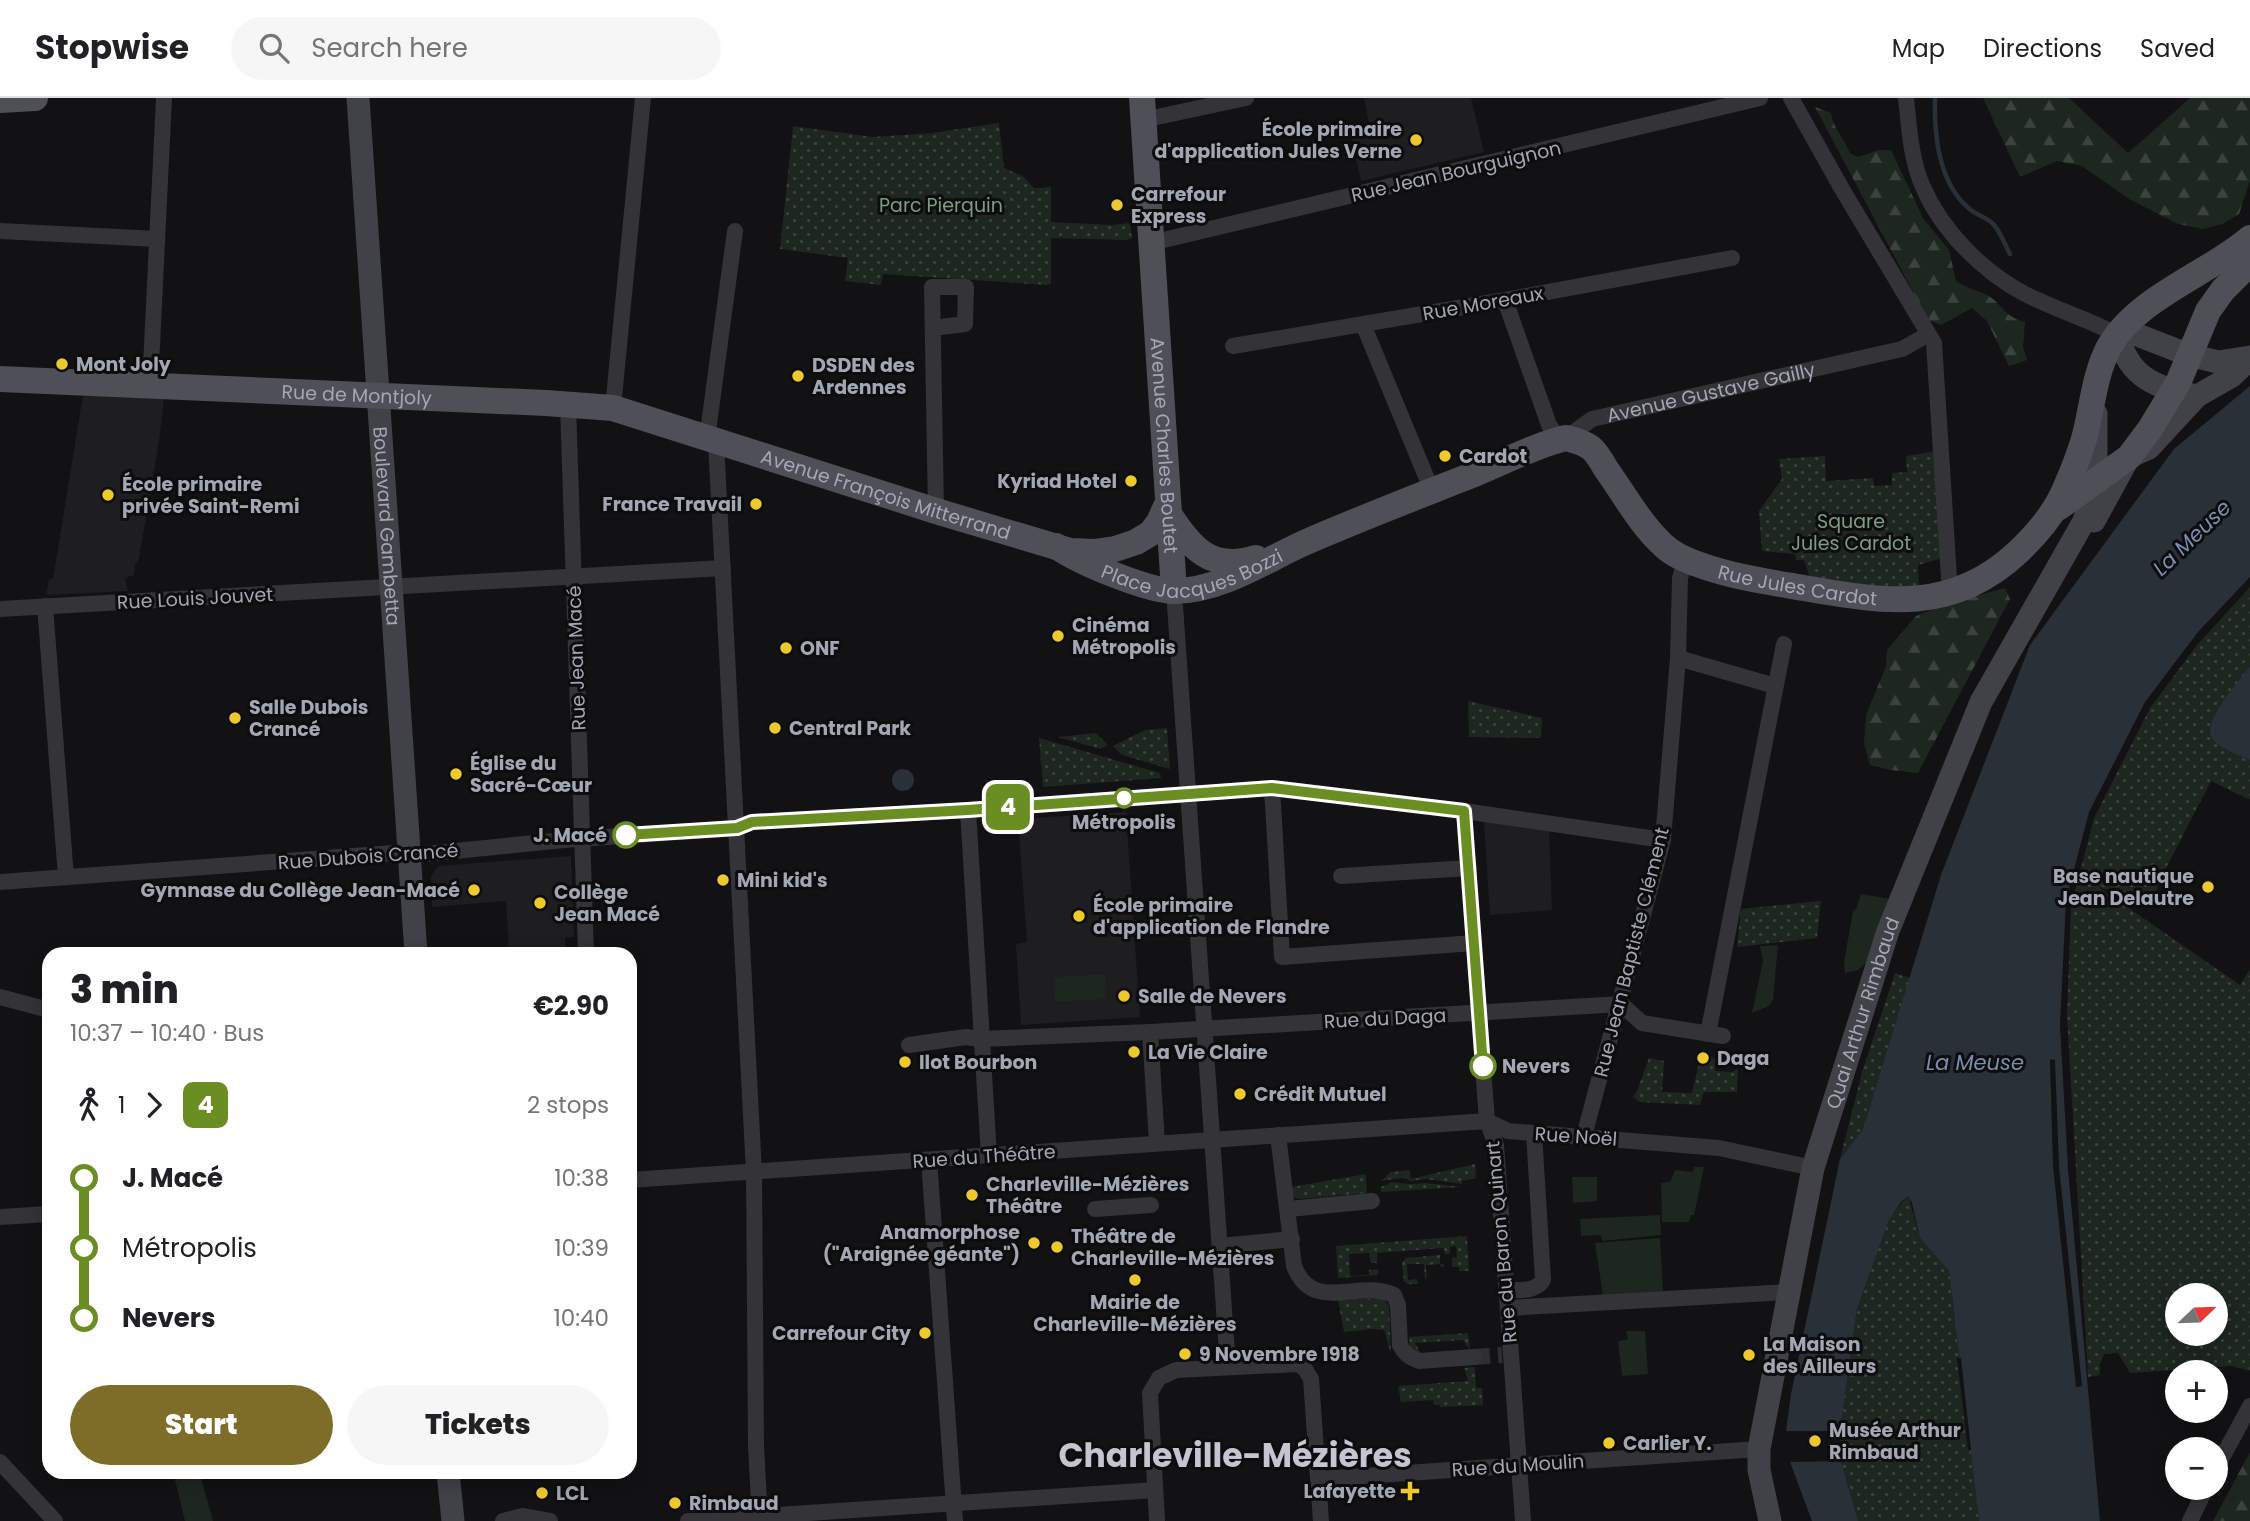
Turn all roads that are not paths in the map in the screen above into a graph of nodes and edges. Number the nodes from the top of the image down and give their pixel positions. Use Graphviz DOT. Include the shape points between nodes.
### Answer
graph roads {
  1 [pos="35,98"];
  2 [pos="164,98"];
  3 [pos="358,98"];
  4 [pos="643,98"];
  5 [pos="1246,98"];
  6 [pos="1760,98"];
  7 [pos="1791,98"];
  8 [pos="1906,98"];
  9 [pos="3,105"];
  10 [pos="1142,109"];
  11 [pos="0,231"];
  12 [pos="735,231"];
  13 [pos="2250,238"];
  14 [pos="157,239"];
  15 [pos="1151,243"];
  16 [pos="1731,258"];
  17 [pos="2250,263"];
  18 [pos="1505,300"];
  19 [pos="1363,324"];
  20 [pos="933,328"];
  21 [pos="1927,335"];
  22 [pos="2118,335"];
  23 [pos="1233,345"];
  24 [pos="2189,355"];
  25 [pos="2250,358"];
  26 [pos="0,380"];
  27 [pos="150,387"];
  28 [pos="2096,387"];
  29 [pos="2185,393"];
  30 [pos="378,397"];
  31 [pos="568,405"];
  32 [pos="612,408"];
  33 [pos="1563,439"];
  34 [pos="711,440"];
  35 [pos="2129,457"];
  36 [pos="2096,481"];
  37 [pos="1432,491"];
  38 [pos="2059,500"];
  39 [pos="1168,507"];
  40 [pos="936,511"];
  41 [pos="1305,543"];
  42 [pos="1056,546"];
  43 [pos="1686,558"];
  44 [pos="723,568"];
  45 [pos="573,576"];
  46 [pos="391,587"];
  47 [pos="1174,591"];
  48 [pos="1950,593"];
  49 [pos="2039,602"];
  50 [pos="45,606"];
  51 [pos="0,609"];
  52 [pos="1784,644"];
  53 [pos="1678,658"];
  54 [pos="1775,686"];
  55 [pos="1272,788"];
  56 [pos="1189,793"];
  57 [pos="968,810"];
  58 [pos="1464,811"];
  59 [pos="737,828"];
  60 [pos="582,839"];
  61 [pos="1663,840"];
  62 [pos="408,854"];
  63 [pos="1469,868"];
  64 [pos="1341,876"];
  65 [pos="66,877"];
  66 [pos="0,882"];
  67 [pos="1474,943"];
  68 [pos="415,947"];
  69 [pos="586,947"];
  70 [pos="0,997"];
  71 [pos="1621,1004"];
  72 [pos="42,1008"];
  73 [pos="1479,1013"];
  74 [pos="1206,1029"];
  75 [pos="1150,1032"];
  76 [pos="980,1039"];
  77 [pos="909,1045"];
  78 [pos="1487,1121"];
  79 [pos="1534,1133"];
  80 [pos="1278,1135"];
  81 [pos="1584,1136"];
  82 [pos="1214,1139"];
  83 [pos="1157,1143"];
  84 [pos="989,1156"];
  85 [pos="929,1160"];
  86 [pos="1812,1167"];
  87 [pos="754,1173"];
  88 [pos="637,1180"];
  89 [pos="1372,1202"];
  90 [pos="1151,1205"];
  91 [pos="1096,1209"];
  92 [pos="1289,1209"];
  93 [pos="42,1214"];
  94 [pos="0,1217"];
  95 [pos="1292,1239"];
  96 [pos="1220,1246"];
  97 [pos="1507,1290"];
  98 [pos="1787,1292"];
  99 [pos="1508,1308"];
  100 [pos="1474,1357"];
  101 [pos="1228,1367"];
  102 [pos="2250,1406"];
  103 [pos="2228,1447"];
  104 [pos="1759,1449"];
  105 [pos="0,1462"];
  106 [pos="1519,1465"];
  107 [pos="450,1479"];
  108 [pos="1319,1479"];
  109 [pos="1154,1490"];
  110 [pos="2200,1500"];
  111 [pos="953,1504"];
  112 [pos="760,1519"];
  113 [pos="55,1521"];
  114 [pos="453,1521"];
  115 [pos="503,1521"];
  116 [pos="550,1521"];
  117 [pos="688,1521"];
  118 [pos="955,1521"];
  119 [pos="1157,1521"];
  120 [pos="1321,1521"];
  121 [pos="1522,1521"];
  122 [pos="1770,1521"];
  123 [pos="2190,1521"];
  1 -- 9 [label="main road"];
  2 -- 14 [label="street"];
  3 -- 30 [label="main road, Boulevard Gambetta"];
  4 -- 32 [label="street"];
  5 -- 10 [label="street"];
  6 -- 15 [label="street, Rue Jean Bourguignon"];
  7 -- 21 [label="street"];
  8 -- 22 [label="street" via="1923,186 1961,244 2023,293"];
  10 -- 15 [label="main road, Avenue Charles Boutet"];
  11 -- 14 [label="street"];
  12 -- 34 [label="street"];
  13 -- 22 [label="main road" via="2156,300"];
  14 -- 27 [label="street"];
  15 -- 39 [label="main road, Avenue Charles Boutet"];
  16 -- 18 [label="street, Rue Moreaux"];
  17 -- 24 [label="main road, Rue Jules Cardot" via="2208,311"];
  18 -- 19 [label="street, Rue Moreaux"];
  18 -- 33 [label="street" via="1549,425"];
  19 -- 23 [label="street, Rue Moreaux"];
  19 -- 37 [label="street"];
  20 -- 40 [label="street"];
  21 -- 33 [label="street, Avenue Gustave Gailly" via="1902,349 1592,419"];
  21 -- 48 [label="street" via="1934,343"];
  22 -- 24 [label="main road" via="2134,334"];
  22 -- 28 [label="main road"];
  22 -- 29 [label="main road" via="2134,370 2160,387"];
  24 -- 25 [label="main road" via="2218,362"];
  24 -- 29 [label="main road, Rue Jules Cardot" via="2178,383"];
  25 -- 29 [label="main road" via="2232,376"];
  26 -- 27 [label="main road, Rue de Montjoly"];
  27 -- 30 [label="main road, Rue de Montjoly"];
  28 -- 36 [label="main road, Quai Arthur Rimbaud"];
  28 -- 38 [label="main road" via="2083,441"];
  29 -- 35 [label="main road, Rue Jules Cardot"];
  30 -- 31 [label="main road, Rue de Montjoly"];
  30 -- 46 [label="main road, Boulevard Gambetta"];
  31 -- 32 [label="main road, Rue de Montjoly"];
  31 -- 45 [label="street, Rue Jean Macé"];
  32 -- 34 [label="main road, Rue de Montjoly"];
  33 -- 37 [label="main road, Avenue Gustave Gailly"];
  33 -- 43 [label="main road, Rue Jules Cardot" via="1579,440 1592,449 1643,523 1665,547"];
  34 -- 40 [label="main road, Avenue François Mitterrand"];
  34 -- 44 [label="street"];
  35 -- 36 [label="main road, Rue Jules Cardot"];
  35 -- 49 [label="main road, Quai Arthur Rimbaud" via="2079,550"];
  36 -- 38 [label="main road, Rue Jules Cardot"];
  36 -- 49 [label="main road, Quai Arthur Rimbaud" via="2084,521"];
  37 -- 41 [label="main road, Avenue Gustave Gailly"];
  38 -- 48 [label="main road, Rue Jules Cardot" via="2030,541 2002,567"];
  39 -- 41 [label="main road, Place Jacques Bozzi" via="1189,544 1208,558 1249,561"];
  39 -- 42 [label="main road, Place Jacques Bozzi" via="1151,533 1136,542 1094,552"];
  39 -- 47 [label="main road, Avenue Charles Boutet"];
  40 -- 42 [label="main road, Avenue François Mitterrand"];
  41 -- 47 [label="main road, Place Jacques Bozzi" via="1235,576"];
  42 -- 47 [label="main road, Place Jacques Bozzi" via="1123,577"];
  43 -- 48 [label="main road, Rue Jules Cardot" via="1759,580 1845,595 1904,601"];
  43 -- 53 [label="street, Rue Jean Baptiste Clément" via="1679,578"];
  44 -- 45 [label="street, Rue Louis Jouvet"];
  44 -- 59 [label="street"];
  45 -- 46 [label="street, Rue Louis Jouvet"];
  45 -- 60 [label="street, Rue Jean Macé"];
  46 -- 50 [label="street, Rue Louis Jouvet"];
  46 -- 62 [label="main road, Boulevard Gambetta"];
  47 -- 56 [label="street, Avenue Charles Boutet"];
  49 -- 86 [label="main road, Quai Arthur Rimbaud" via="1981,702 1888,931"];
  50 -- 51 [label="street, Rue Louis Jouvet"];
  50 -- 65 [label="street"];
  52 -- 54 [label="street"];
  53 -- 54 [label="street"];
  53 -- 61 [label="street, Rue Jean Baptiste Clément"];
  54 -- 71 [label="street" via="1715,1035 1642,1023"];
  55 -- 56 [label="street, Rue Dubois Crancé"];
  55 -- 58 [label="street, Rue Dubois Crancé"];
  55 -- 67 [label="street" via="1282,957"];
  56 -- 57 [label="street, Rue Dubois Crancé"];
  56 -- 74 [label="street, Avenue Charles Boutet"];
  57 -- 59 [label="street, Rue Dubois Crancé" via="752,822"];
  57 -- 76 [label="street"];
  58 -- 61 [label="street, Rue Dubois Crancé"];
  58 -- 63 [label="street, Rue du Baron Quinart"];
  59 -- 60 [label="street, Rue Dubois Crancé"];
  59 -- 87 [label="street"];
  60 -- 62 [label="street, Rue Dubois Crancé"];
  60 -- 69 [label="street, Rue Jean Macé"];
  61 -- 71 [label="street, Rue Jean Baptiste Clément"];
  62 -- 65 [label="street, Rue Dubois Crancé"];
  62 -- 68 [label="main road, Boulevard Gambetta"];
  63 -- 64 [label="street"];
  63 -- 67 [label="street, Rue du Baron Quinart"];
  65 -- 66 [label="street, Rue Dubois Crancé"];
  67 -- 73 [label="street, Rue du Baron Quinart"];
  70 -- 72 [label="street"];
  71 -- 73 [label="street, Rue du Daga"];
  71 -- 81 [label="street, Rue Jean Baptiste Clément"];
  73 -- 74 [label="street, Rue du Daga"];
  73 -- 78 [label="street, Rue du Baron Quinart"];
  74 -- 75 [label="street, Rue du Daga"];
  74 -- 82 [label="street, Avenue Charles Boutet"];
  75 -- 76 [label="street, Rue du Daga"];
  75 -- 83 [label="street"];
  76 -- 77 [label="street, Rue du Daga"];
  76 -- 84 [label="street"];
  78 -- 79 [label="street, Rue Noël" via="1507,1131"];
  78 -- 80 [label="street, Rue Noël"];
  78 -- 97 [label="street, Rue du Baron Quinart" via="1496,1145"];
  79 -- 81 [label="street, Rue Noël"];
  79 -- 97 [label="street" via="1543,1280 1534,1288"];
  80 -- 82 [label="street, Rue Noël"];
  80 -- 92 [label="street"];
  81 -- 86 [label="street, Rue Noël" via="1719,1147"];
  82 -- 83 [label="street, Rue du Théâtre"];
  82 -- 96 [label="street, Avenue Charles Boutet"];
  83 -- 84 [label="street, Rue du Théâtre"];
  84 -- 85 [label="street, Rue du Théâtre"];
  85 -- 87 [label="street, Rue du Théâtre"];
  85 -- 111 [label="street"];
  86 -- 98 [label="main road, Quai Arthur Rimbaud"];
  87 -- 88 [label="street, Rue du Théâtre"];
  87 -- 112 [label="street"];
  89 -- 92 [label="street"];
  90 -- 91 [label="street"];
  92 -- 95 [label="street"];
  93 -- 94 [label="street"];
  95 -- 96 [label="street"];
  95 -- 100 [label="street" via="1294,1266 1309,1289 1394,1295 1400,1345 1412,1359"];
  96 -- 101 [label="street, Avenue Charles Boutet"];
  97 -- 99 [label="street, Rue du Baron Quinart"];
  98 -- 99 [label="street"];
  98 -- 104 [label="main road, Quai Arthur Rimbaud"];
  99 -- 106 [label="street, Rue du Baron Quinart" via="1506,1354"];
  101 -- 108 [label="street" via="1298,1364 1305,1369 1311,1379"];
  101 -- 109 [label="street" via="1176,1370 1159,1378 1150,1393"];
  102 -- 103 [label="street"];
  104 -- 106 [label="street, Rue du Moulin"];
  104 -- 122 [label="main road, Quai Arthur Rimbaud"];
  105 -- 113 [label="street"];
  106 -- 108 [label="street, Rue du Moulin"];
  106 -- 121 [label="street, Rue du Baron Quinart"];
  107 -- 114 [label="main road"];
  108 -- 120 [label="street"];
  109 -- 111 [label="street"];
  109 -- 119 [label="street"];
  110 -- 123 [label="street"];
  111 -- 112 [label="street"];
  111 -- 118 [label="street"];
  112 -- 117 [label="street"];
  115 -- 116 [label="street" via="523,1516"];
}
